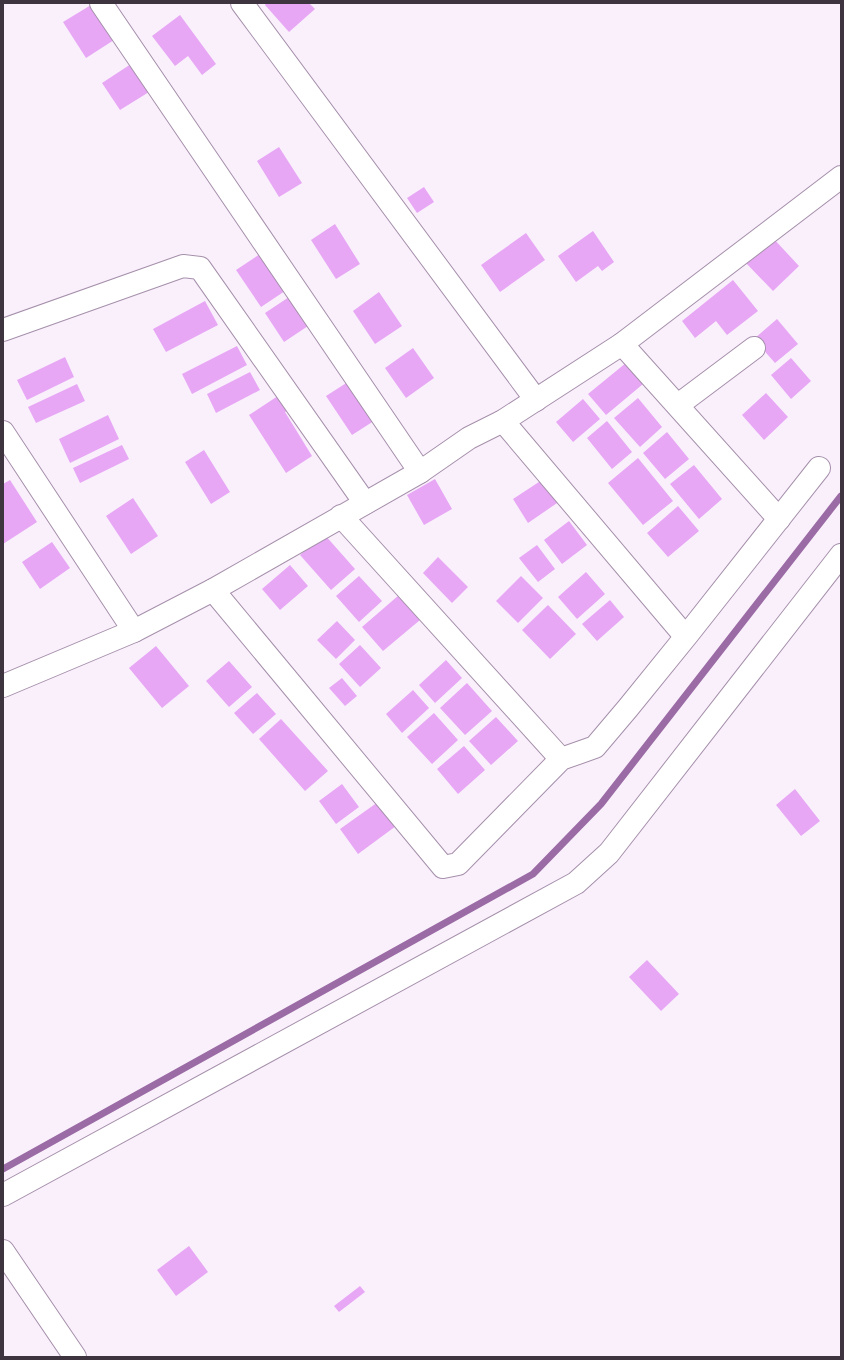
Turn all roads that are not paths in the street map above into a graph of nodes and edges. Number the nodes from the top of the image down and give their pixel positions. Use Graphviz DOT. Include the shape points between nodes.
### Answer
graph roads {
  1 [pos="101,3"];
  2 [pos="242,3"];
  3 [pos="841,177"];
  4 [pos="3,330"];
  5 [pos="622,344"];
  6 [pos="754,348"];
  7 [pos="536,400"];
  8 [pos="678,405"];
  9 [pos="503,421"];
  10 [pos="3,432"];
  11 [pos="819,468"];
  12 [pos="420,472"];
  13 [pos="365,503"];
  14 [pos="341,516"];
  15 [pos="779,519"];
  16 [pos="841,555"];
  17 [pos="213,590"];
  18 [pos="134,631"];
  19 [pos="685,636"];
  20 [pos="3,686"];
  21 [pos="561,760"];
  22 [pos="3,1195"];
  23 [pos="3,1251"];
  24 [pos="75,1357"];
  1 -- 12 [label="street"];
  2 -- 7 [label="street"];
  3 -- 5 [label="street"];
  4 -- 13 [label="street" via="183,266 200,268"];
  5 -- 7 [label="street"];
  5 -- 8 [label="street"];
  6 -- 8 [label="street"];
  7 -- 9 [label="street"];
  8 -- 15 [label="street"];
  9 -- 12 [label="street" via="469,438"];
  9 -- 19 [label="street"];
  10 -- 18 [label="street"];
  11 -- 15 [label="street"];
  12 -- 13 [label="street"];
  13 -- 14 [label="street"];
  14 -- 17 [label="street"];
  14 -- 21 [label="street"];
  15 -- 19 [label="street"];
  16 -- 22 [label="street" via="609,853 576,883"];
  17 -- 18 [label="street"];
  17 -- 21 [label="street" via="443,866 458,864"];
  18 -- 20 [label="street"];
  19 -- 21 [label="street" via="595,747"];
  23 -- 24 [label="street"];
}
